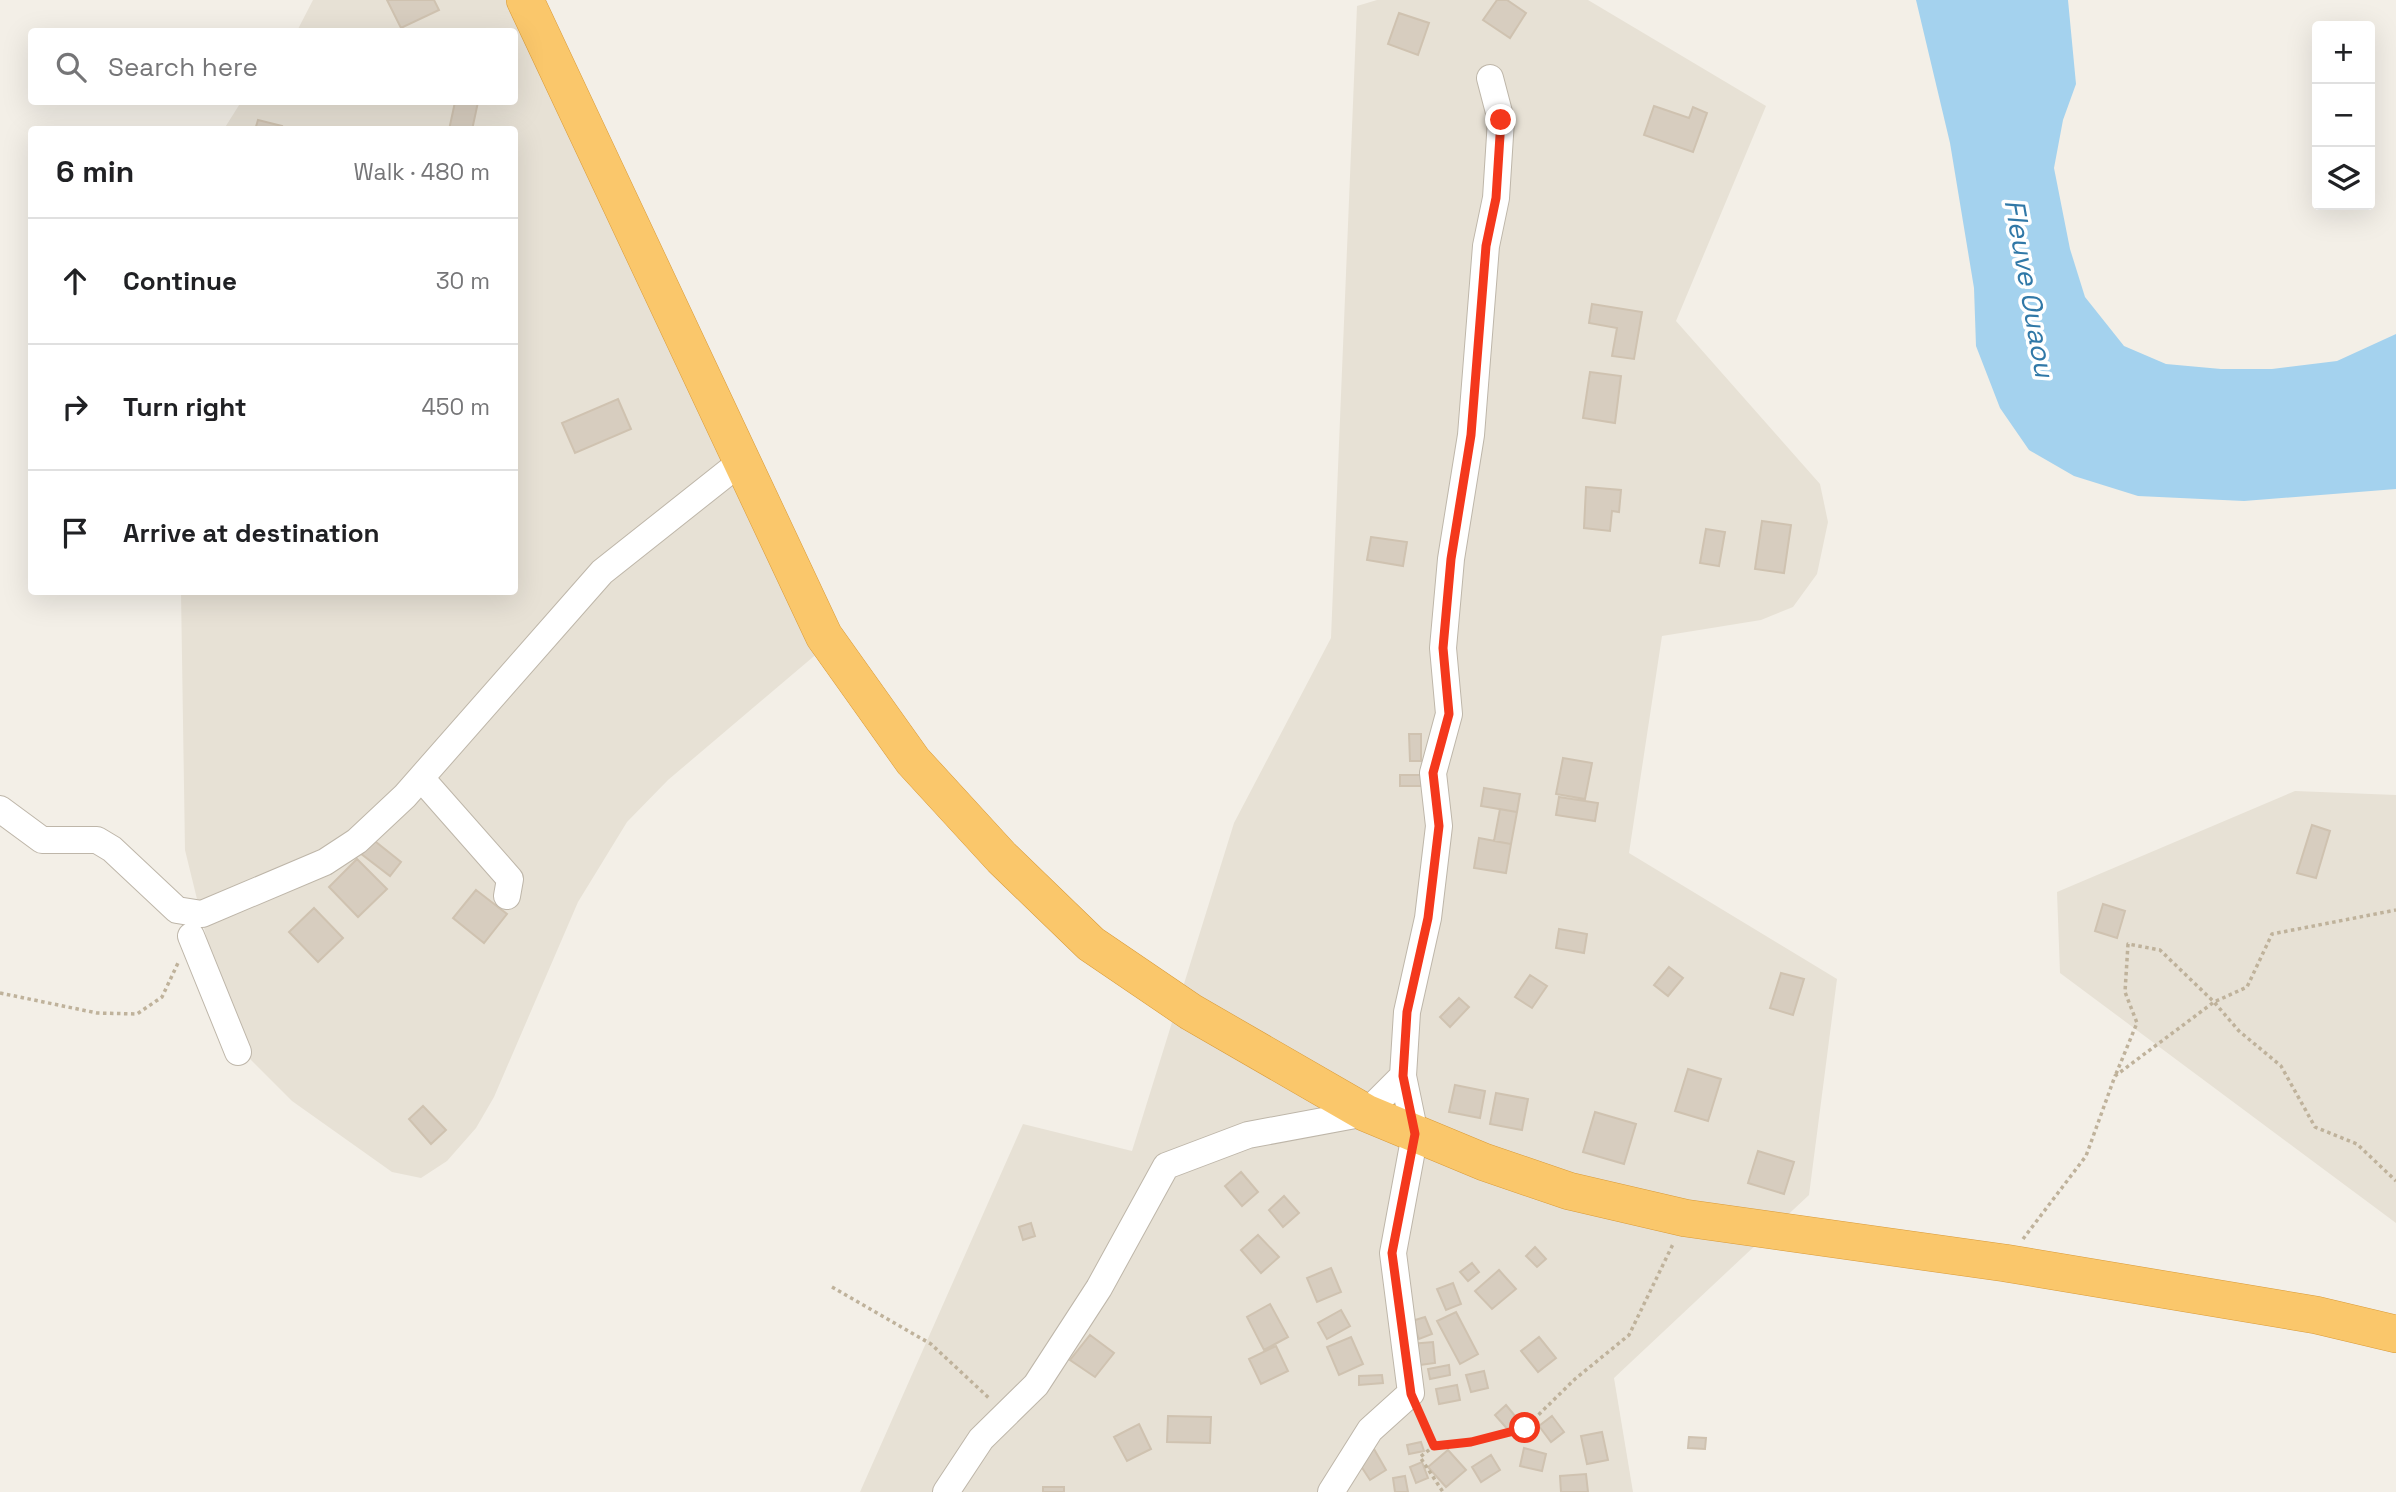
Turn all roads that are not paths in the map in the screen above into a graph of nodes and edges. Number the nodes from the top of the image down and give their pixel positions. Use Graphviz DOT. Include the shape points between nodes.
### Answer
graph roads {
  1 [pos="525,0"];
  2 [pos="1490,78"];
  3 [pos="741,461"];
  4 [pos="421,778"];
  5 [pos="0,809"];
  6 [pos="507,896"];
  7 [pos="191,936"];
  8 [pos="238,1052"];
  9 [pos="1403,1076"];
  10 [pos="1366,1113"];
  11 [pos="1415,1134"];
  12 [pos="2396,1334"];
  13 [pos="946,1492"];
  14 [pos="1331,1492"];
  1 -- 3 [label="highway"];
  2 -- 9 [label="street" via="1501,120 1496,198 1486,246 1471,435 1451,559 1443,648 1449,714 1433,773 1439,826 1428,918 1407,1012"];
  3 -- 4 [label="street" via="602,572"];
  3 -- 10 [label="highway" via="824,636 913,761 1002,858 1091,944 1191,1012"];
  4 -- 5 [label="street" via="357,841 325,862 202,914 177,910 97,840 42,840"];
  4 -- 6 [label="street" via="510,879"];
  7 -- 8 [label="street"];
  9 -- 10 [label="street"];
  9 -- 11 [label="street"];
  10 -- 11 [label="highway"];
  10 -- 13 [label="street" via="1248,1135 1166,1166 1085,1310 1036,1385 981,1439"];
  11 -- 12 [label="highway" via="1569,1191 1685,1218 2005,1263 2316,1315"];
  11 -- 14 [label="street" via="1392,1253 1411,1394 1370,1430"];
}
